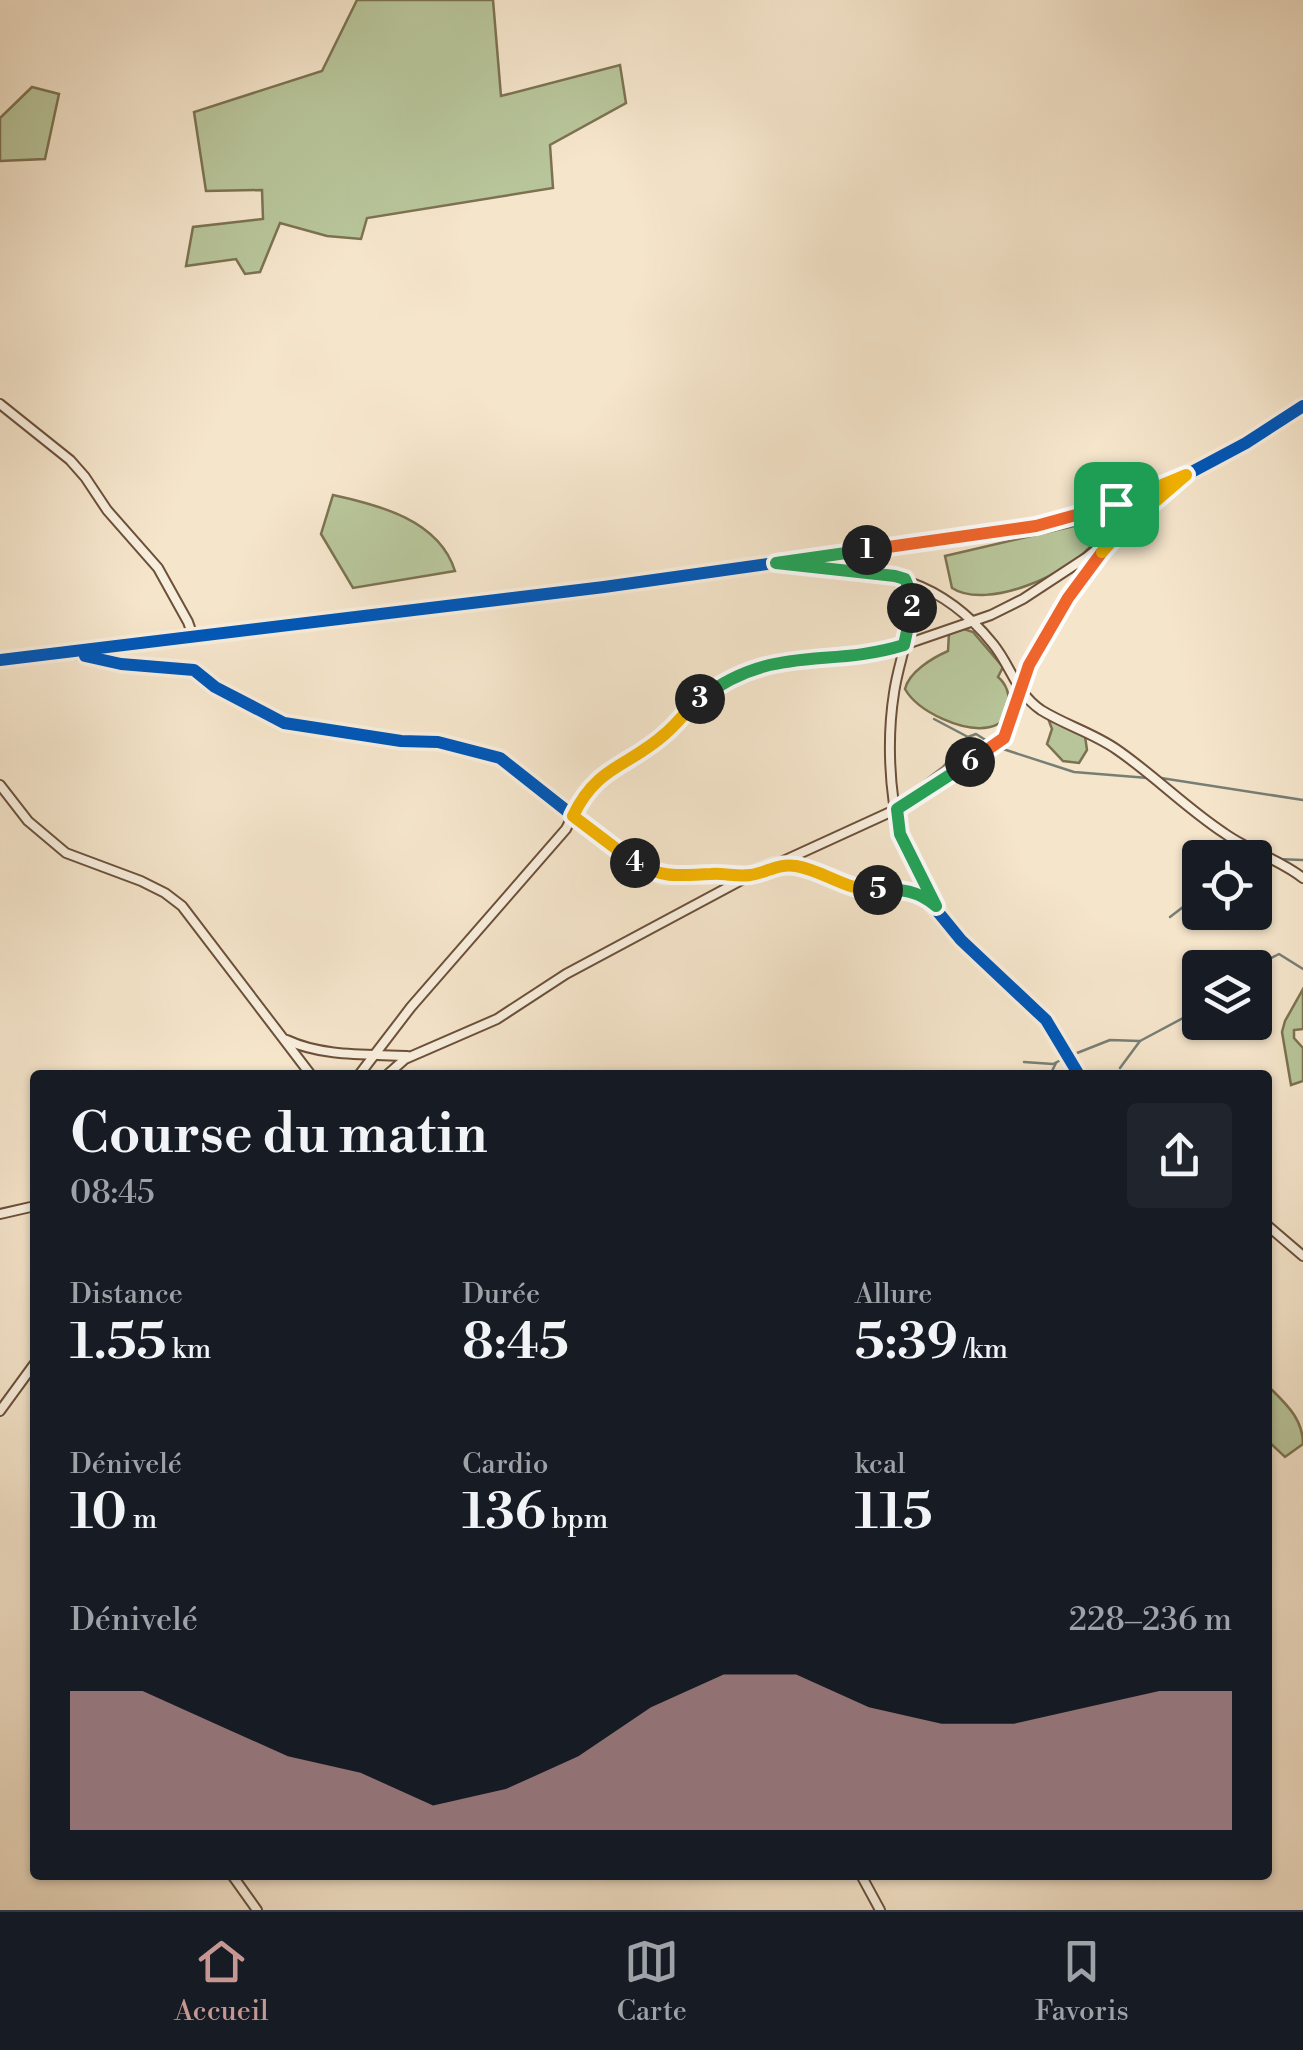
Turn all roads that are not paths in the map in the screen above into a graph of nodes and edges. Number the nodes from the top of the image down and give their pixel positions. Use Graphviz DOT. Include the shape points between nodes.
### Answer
graph roads {
  1 [pos="0,404"];
  2 [pos="1300,409"];
  3 [pos="1186,475"];
  4 [pos="1122,530"];
  5 [pos="776,563"];
  6 [pos="905,579"];
  7 [pos="974,622"];
  8 [pos="193,636"];
  9 [pos="904,645"];
  10 [pos="62,652"];
  11 [pos="0,660"];
  12 [pos="1020,692"];
  13 [pos="0,785"];
  14 [pos="897,809"];
  15 [pos="573,816"];
  16 [pos="774,866"];
  17 [pos="751,875"];
  18 [pos="1303,878"];
  19 [pos="936,906"];
  20 [pos="281,1038"];
  21 [pos="373,1055"];
  22 [pos="411,1056"];
  23 [pos="307,1070"];
  24 [pos="362,1070"];
  25 [pos="395,1070"];
  26 [pos="1075,1070"];
  27 [pos="30,1207"];
  28 [pos="13,1211"];
  29 [pos="0,1214"];
  30 [pos="30,1215"];
  31 [pos="1272,1229"];
  32 [pos="1303,1256"];
  33 [pos="30,1370"];
  34 [pos="0,1411"];
  35 [pos="236,1880"];
  36 [pos="865,1880"];
  37 [pos="257,1910"];
  38 [pos="880,1910"];
  1 -- 8 [label="street" via="85,476 158,568"];
  2 -- 3 [label="street"];
  3 -- 4 [label="street"];
  3 -- 5 [label="street" via="1036,526"];
  4 -- 7 [label="street" via="1036,591"];
  4 -- 12 [label="street" via="1068,598"];
  5 -- 6 [label="street"];
  5 -- 8 [label="street"];
  6 -- 7 [label="street" via="944,597"];
  6 -- 9 [label="street" via="913,598"];
  7 -- 9 [label="street"];
  7 -- 12 [label="street"];
  8 -- 10 [label="street"];
  9 -- 14 [label="street" via="892,730"];
  9 -- 15 [label="street" via="778,662 728,678 666,734 600,777"];
  10 -- 11 [label="street"];
  10 -- 15 [label="street" via="194,670 284,723 487,754"];
  12 -- 14 [label="street" via="1008,729 993,748"];
  12 -- 18 [label="street" via="1112,746 1226,835"];
  13 -- 20 [label="street" via="66,854 142,882 182,906"];
  14 -- 16 [label="street"];
  14 -- 19 [label="street" via="900,834"];
  15 -- 17 [label="street" via="629,860 664,876"];
  15 -- 21 [label="street"];
  16 -- 17 [label="street"];
  16 -- 19 [label="street" via="816,870 866,891 911,892"];
  17 -- 22 [label="street" via="566,974 497,1019"];
  19 -- 26 [label="street" via="961,940 1046,1020"];
  20 -- 21 [label="street"];
  20 -- 23 [label="street"];
  21 -- 22 [label="street"];
  21 -- 24 [label="street"];
  22 -- 25 [label="street"];
  27 -- 28 [label="street"];
  28 -- 29 [label="street"];
  28 -- 30 [label="street"];
  31 -- 32 [label="street"];
  33 -- 34 [label="street"];
  35 -- 37 [label="street"];
  36 -- 38 [label="street"];
}
